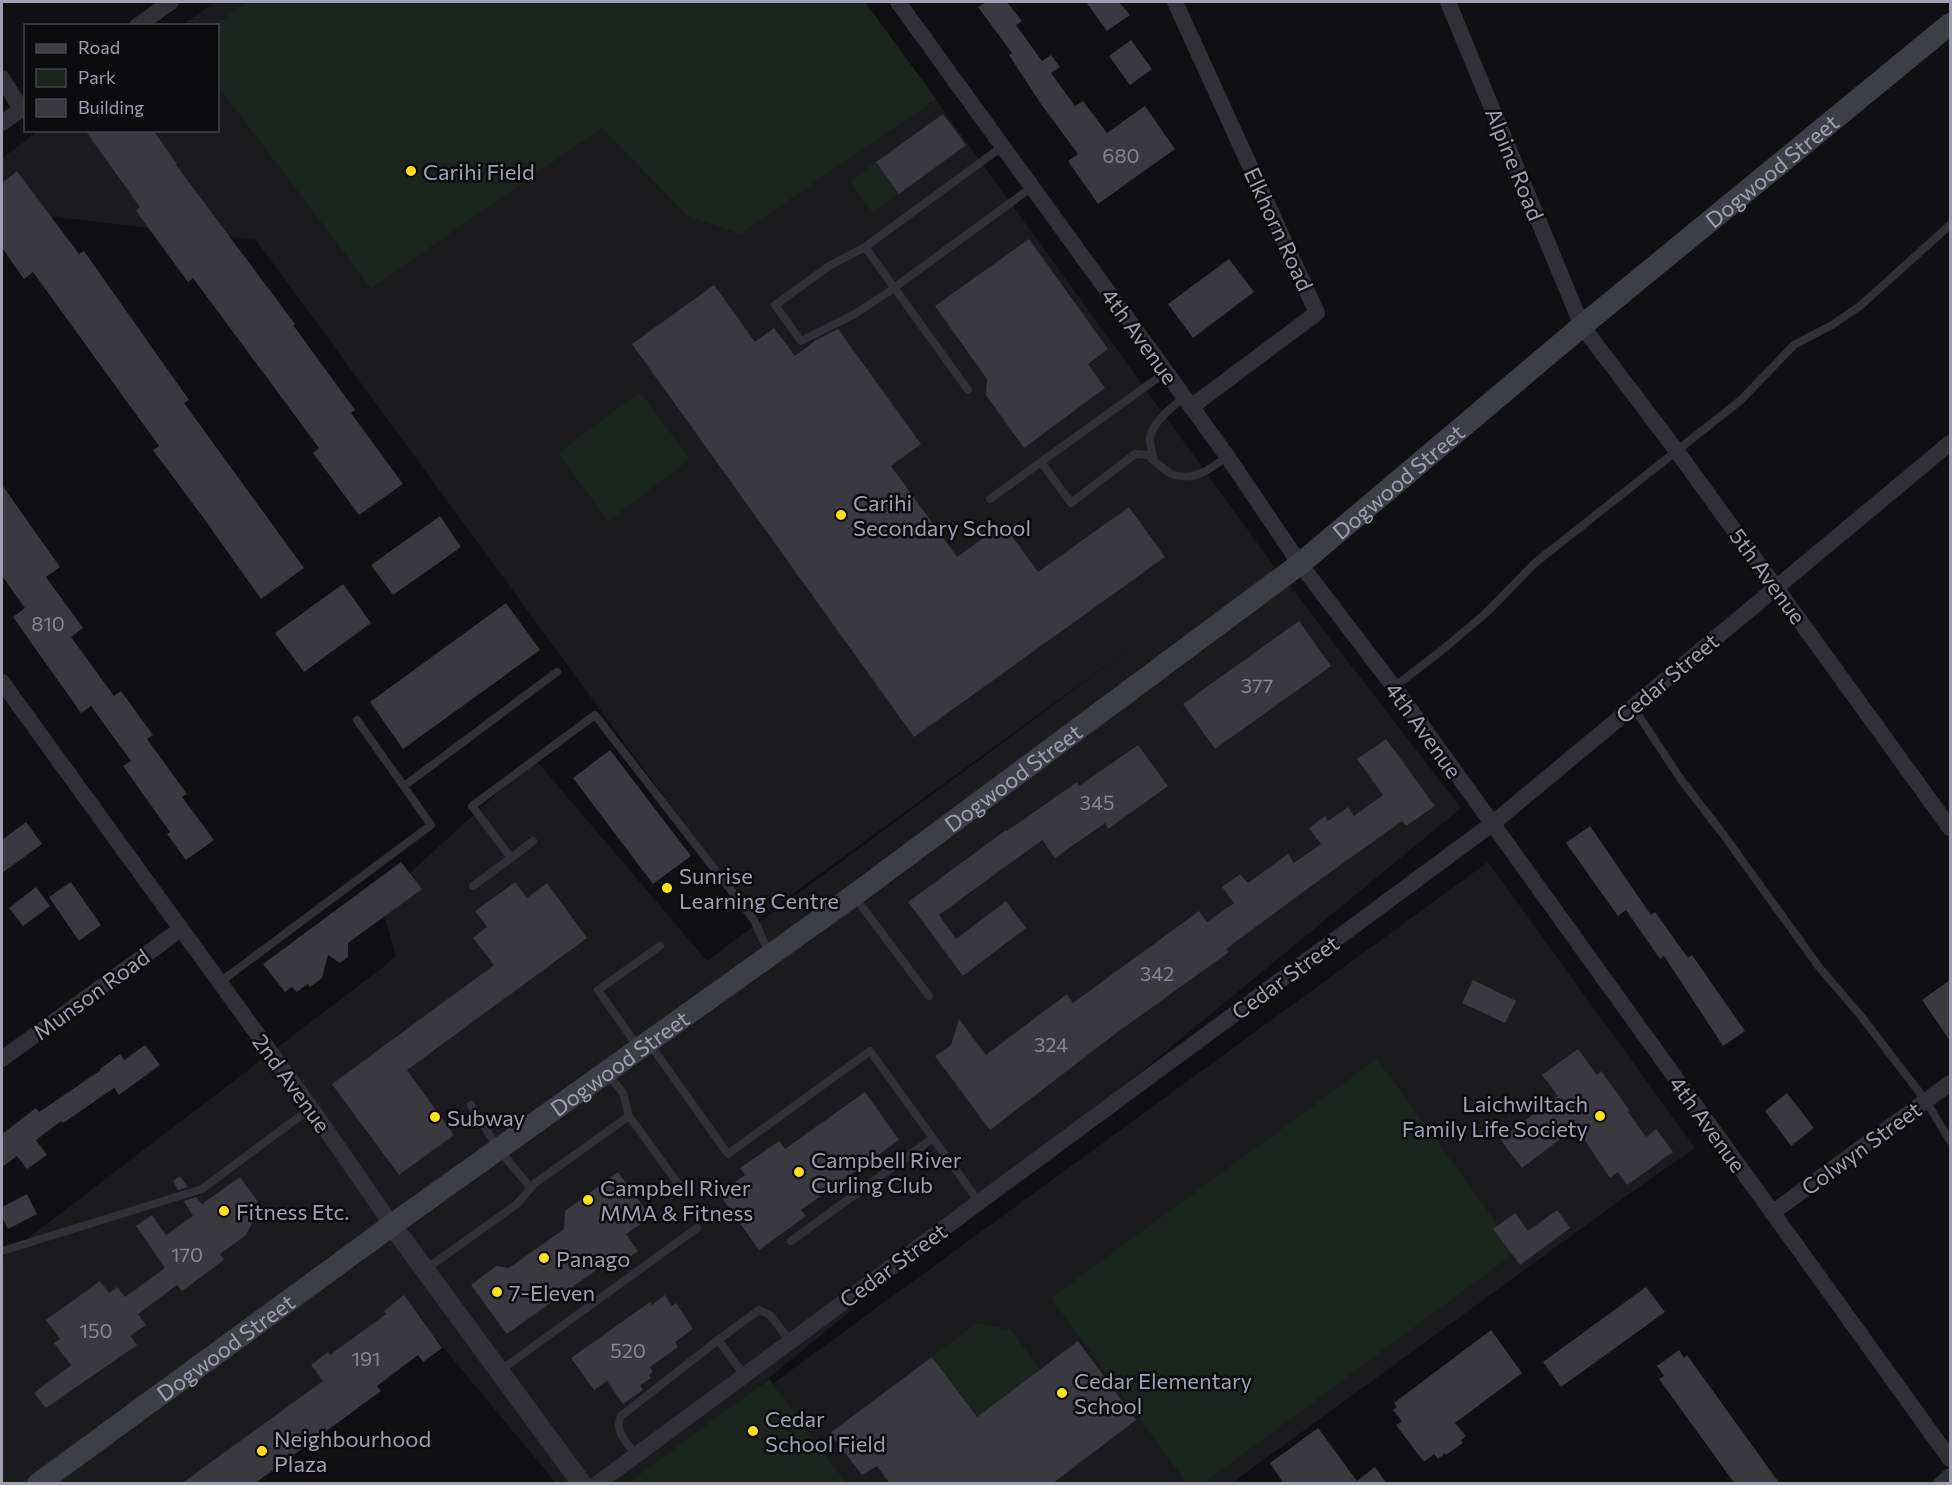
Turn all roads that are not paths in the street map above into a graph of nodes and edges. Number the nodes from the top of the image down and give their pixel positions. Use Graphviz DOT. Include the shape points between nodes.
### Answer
graph roads {
  1 [pos="171,2"];
  2 [pos="898,2"];
  3 [pos="1175,2"];
  4 [pos="1448,2"];
  5 [pos="140,24"];
  6 [pos="1950,24"];
  7 [pos="2,78"];
  8 [pos="23,107"];
  9 [pos="2,123"];
  10 [pos="1003,146"];
  11 [pos="1032,187"];
  12 [pos="1950,225"];
  13 [pos="865,247"];
  14 [pos="894,288"];
  15 [pos="1582,326"];
  16 [pos="1166,372"];
  17 [pos="968,390"];
  18 [pos="1187,402"];
  19 [pos="1950,443"];
  20 [pos="1676,450"];
  21 [pos="1227,456"];
  22 [pos="1154,460"];
  23 [pos="1041,462"];
  24 [pos="990,499"];
  25 [pos="1300,564"];
  26 [pos="1776,588"];
  27 [pos="557,672"];
  28 [pos="2,682"];
  29 [pos="1394,687"];
  30 [pos="1633,707"];
  31 [pos="357,720"];
  32 [pos="404,786"];
  33 [pos="1492,824"];
  34 [pos="1950,828"];
  35 [pos="533,841"];
  36 [pos="511,858"];
  37 [pos="473,886"];
  38 [pos="853,896"];
  39 [pos="181,928"];
  40 [pos="660,946"];
  41 [pos="770,956"];
  42 [pos="219,982"];
  43 [pos="929,996"];
  44 [pos="644,1045"];
  45 [pos="2,1059"];
  46 [pos="607,1073"];
  47 [pos="1950,1083"];
  48 [pos="1926,1101"];
  49 [pos="471,1105"];
  50 [pos="311,1108"];
  51 [pos="629,1116"];
  52 [pos="933,1138"];
  53 [pos="1950,1142"];
  54 [pos="499,1150"];
  55 [pos="679,1185"];
  56 [pos="531,1188"];
  57 [pos="979,1202"];
  58 [pos="1773,1213"];
  59 [pos="392,1225"];
  60 [pos="697,1228"];
  61 [pos="791,1241"];
  62 [pos="2,1251"];
  63 [pos="426,1269"];
  64 [pos="718,1340"];
  65 [pos="790,1341"];
  66 [pos="501,1370"];
  67 [pos="744,1375"];
  68 [pos="636,1455"];
  69 [pos="1950,1459"];
  70 [pos="1950,1476"];
  71 [pos="38,1484"];
  72 [pos="582,1484"];
  73 [pos="597,1484"];
  74 [pos="1941,1484"];
  1 -- 5 [label="street"];
  2 -- 10 [label="street, 4th Avenue"];
  3 -- 18 [label="street, Elkhorn Road" via="1317,313"];
  4 -- 15 [label="street, Alpine Road"];
  6 -- 15 [label="main road, Dogwood Street"];
  7 -- 8 [label="street"];
  8 -- 9 [label="street"];
  10 -- 11 [label="street, 4th Avenue"];
  10 -- 13 [label="lane"];
  11 -- 14 [label="lane"];
  11 -- 16 [label="street, 4th Avenue"];
  12 -- 20 [label="lane" via="1860,306 1794,345 1741,400"];
  13 -- 14 [label="lane"];
  13 -- 14 [label="lane" via="829,266 775,305 801,341 853,315"];
  14 -- 17 [label="lane"];
  15 -- 20 [label="street, 5th Avenue"];
  15 -- 25 [label="main road, Dogwood Street"];
  16 -- 18 [label="street, 4th Avenue"];
  16 -- 23 [label="lane"];
  18 -- 21 [label="street, 4th Avenue"];
  18 -- 22 [label="lane" via="1170,408 1150,437"];
  19 -- 26 [label="street, Cedar Street"];
  20 -- 26 [label="street, 5th Avenue"];
  20 -- 29 [label="lane" via="1535,563 1486,614"];
  21 -- 22 [label="lane" via="1210,470 1192,476 1172,475"];
  21 -- 25 [label="street, 4th Avenue"];
  22 -- 23 [label="lane" via="1135,454 1071,503"];
  23 -- 24 [label="lane"];
  25 -- 29 [label="street, 4th Avenue"];
  25 -- 38 [label="main road, Dogwood Street"];
  26 -- 30 [label="street, Cedar Street"];
  26 -- 34 [label="street, 5th Avenue"];
  27 -- 32 [label="lane"];
  28 -- 39 [label="street, 2nd Avenue"];
  29 -- 33 [label="street, 4th Avenue"];
  30 -- 33 [label="street, Cedar Street"];
  30 -- 48 [label="lane" via="1682,781 1819,967"];
  31 -- 32 [label="lane"];
  32 -- 42 [label="lane" via="431,825"];
  33 -- 57 [label="street, Cedar Street"];
  33 -- 58 [label="street, 4th Avenue"];
  35 -- 36 [label="lane"];
  36 -- 37 [label="lane"];
  36 -- 41 [label="lane" via="472,806 595,715 754,920"];
  38 -- 41 [label="main road, Dogwood Street"];
  38 -- 43 [label="lane"];
  39 -- 42 [label="street, 2nd Avenue"];
  39 -- 45 [label="street, Munson Road"];
  40 -- 44 [label="lane" via="597,990"];
  41 -- 44 [label="main road, Dogwood Street"];
  42 -- 50 [label="street, 2nd Avenue"];
  44 -- 46 [label="main road, Dogwood Street"];
  44 -- 52 [label="lane" via="728,1154 870,1051"];
  46 -- 51 [label="lane" via="623,1093"];
  46 -- 54 [label="main road, Dogwood Street"];
  47 -- 48 [label="street, Colwyn Street"];
  48 -- 53 [label="lane"];
  48 -- 58 [label="street, Colwyn Street"];
  49 -- 54 [label="lane"];
  50 -- 59 [label="street, 2nd Avenue"];
  50 -- 62 [label="lane" via="202,1189"];
  51 -- 55 [label="lane"];
  51 -- 56 [label="lane"];
  52 -- 57 [label="lane"];
  52 -- 61 [label="lane"];
  54 -- 56 [label="lane"];
  54 -- 59 [label="main road, Dogwood Street"];
  56 -- 63 [label="lane" via="517,1204"];
  57 -- 65 [label="street, Cedar Street"];
  58 -- 69 [label="street, 4th Avenue"];
  59 -- 63 [label="street, 2nd Avenue"];
  59 -- 71 [label="main road, Dogwood Street"];
  60 -- 66 [label="lane"];
  63 -- 66 [label="street, 2nd Avenue"];
  64 -- 65 [label="lane" via="759,1310 770,1315"];
  64 -- 67 [label="lane"];
  64 -- 68 [label="lane" via="621,1416 620,1433"];
  65 -- 67 [label="street, Cedar Street"];
  66 -- 72 [label="street, 2nd Avenue"];
  67 -- 68 [label="street, Cedar Street"];
  68 -- 73 [label="street, Cedar Street"];
  70 -- 74 [label="street"];
}
